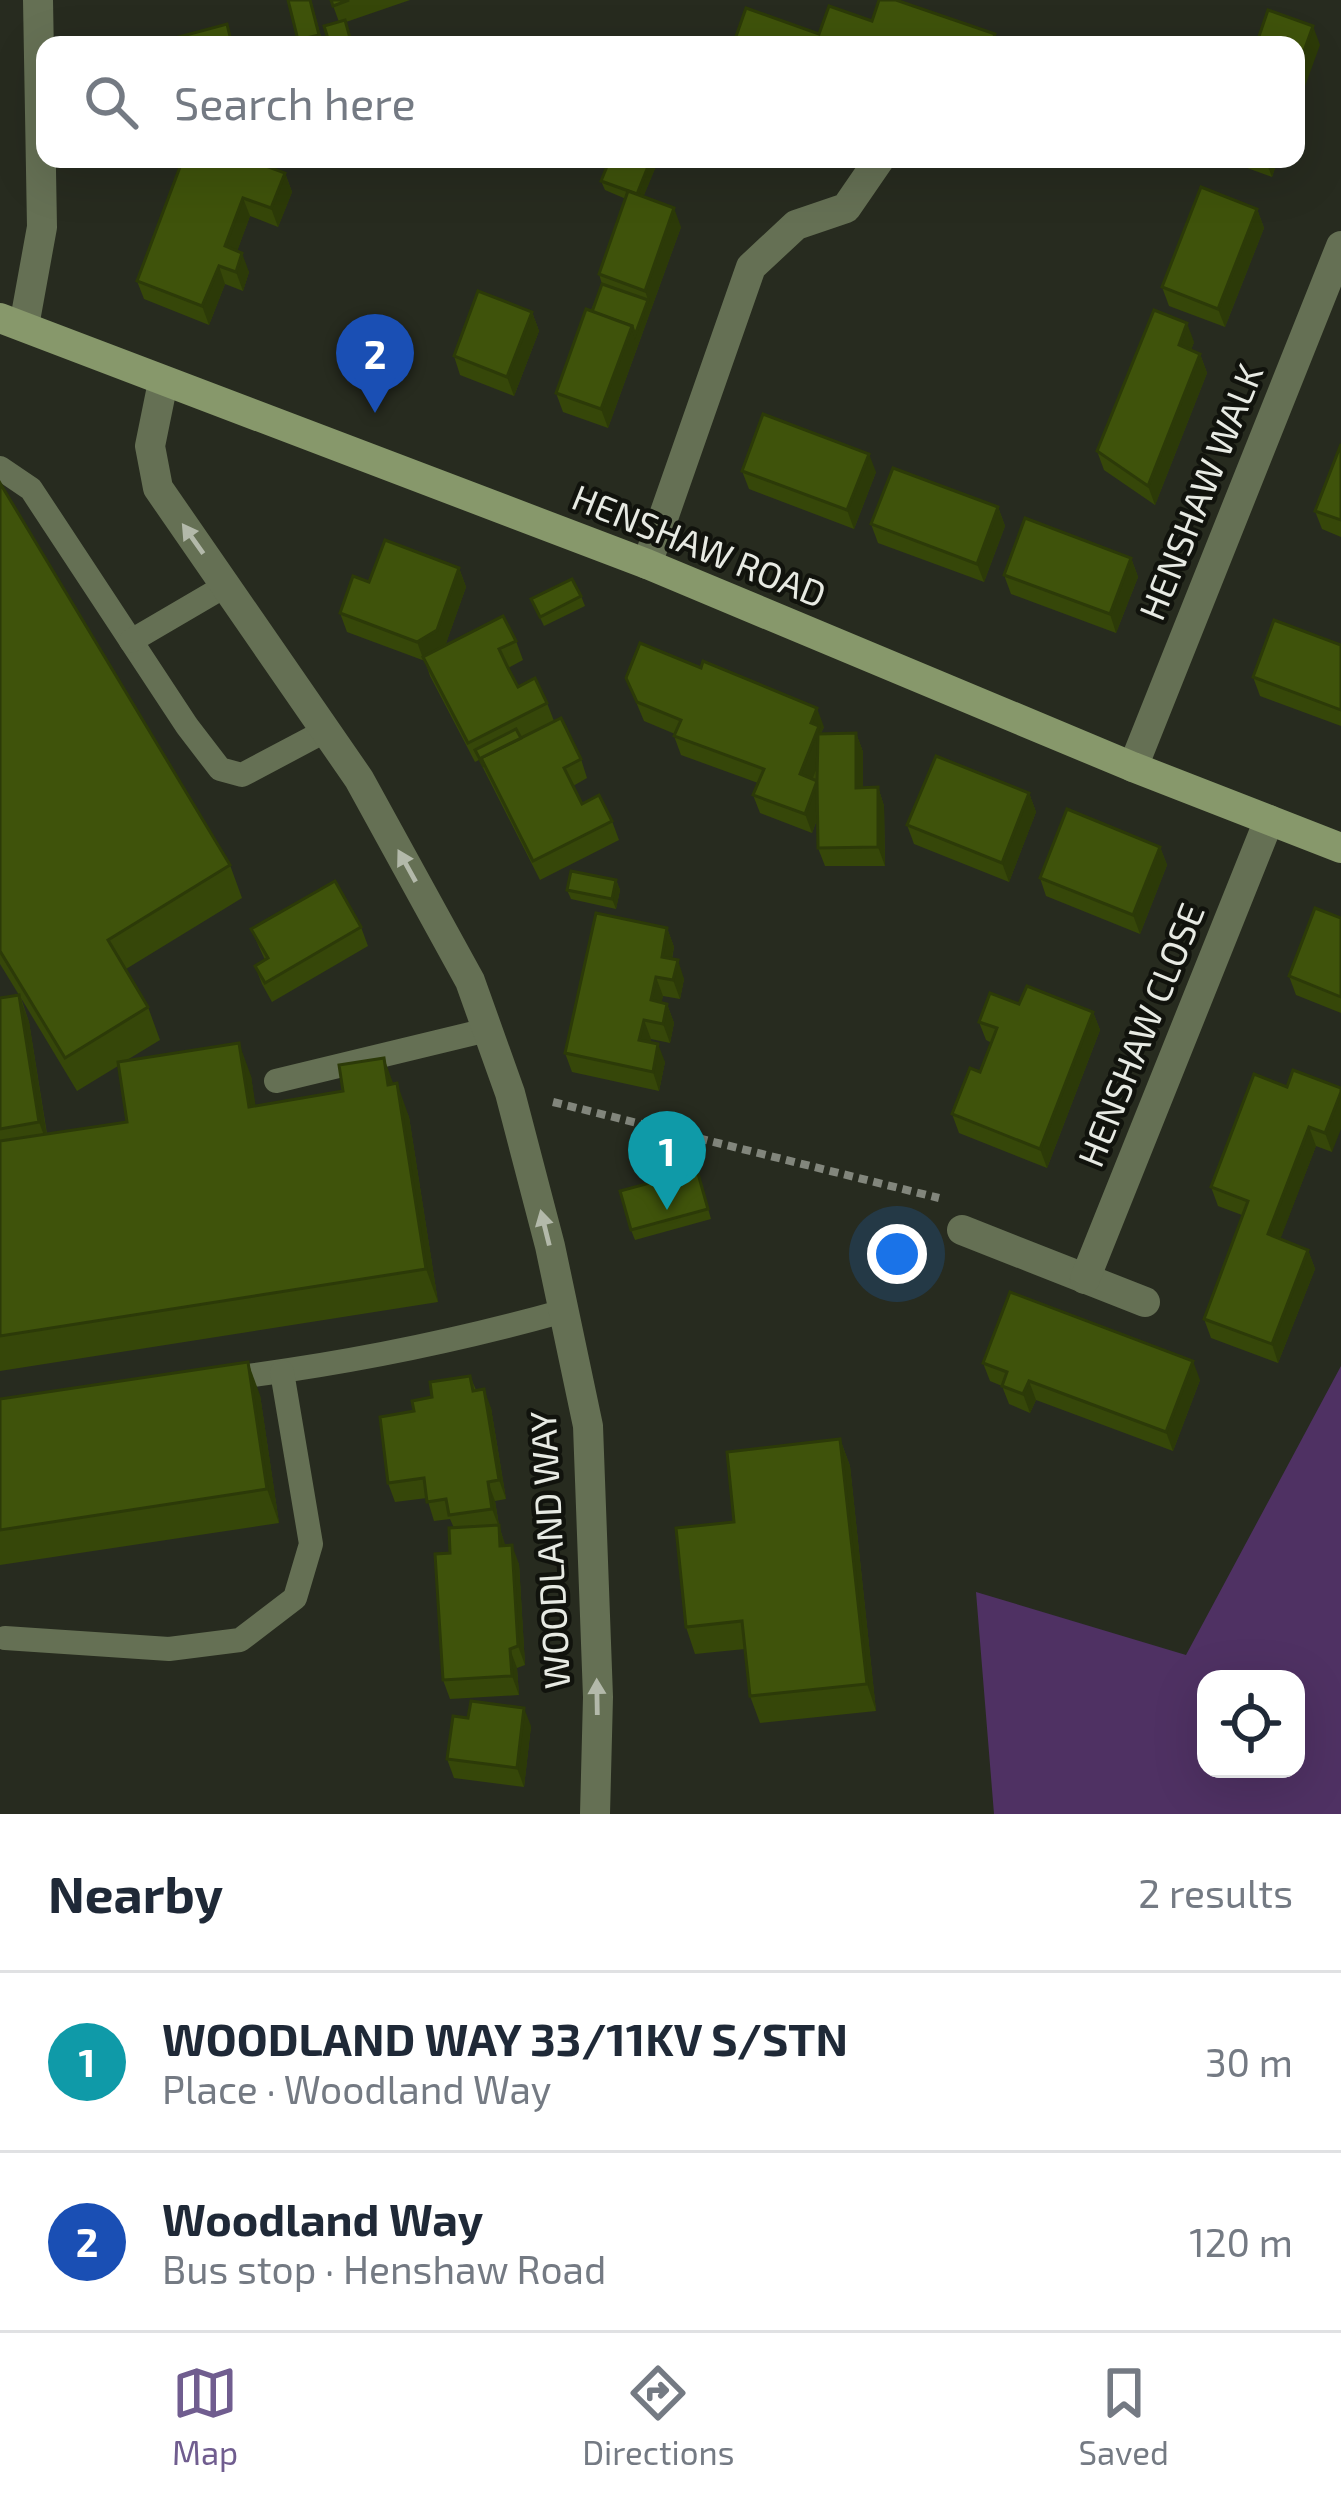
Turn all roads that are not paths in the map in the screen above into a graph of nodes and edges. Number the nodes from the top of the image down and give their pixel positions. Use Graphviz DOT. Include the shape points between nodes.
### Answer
graph roads {
  1 [pos="43,2"];
  2 [pos="43,36"];
  3 [pos="42,168"];
  4 [pos="874,168"];
  5 [pos="1341,246"];
  6 [pos="12,322"];
  7 [pos="164,382"];
  8 [pos="0,468"];
  9 [pos="647,564"];
  10 [pos="225,586"];
  11 [pos="131,641"];
  12 [pos="326,731"];
  13 [pos="1132,767"];
  14 [pos="1269,820"];
  15 [pos="1341,848"];
  16 [pos="487,1030"];
  17 [pos="276,1082"];
  18 [pos="962,1230"];
  19 [pos="1085,1279"];
  20 [pos="1145,1302"];
  21 [pos="564,1311"];
  22 [pos="282,1372"];
  23 [pos="188,1383"];
  24 [pos="4,1638"];
  25 [pos="595,1814"];
  1 -- 2 [label="street"];
  3 -- 6 [label="street" via="42,227"];
  4 -- 9 [label="street" via="846,208 796,225 751,267"];
  5 -- 13 [label="street, HENSHAW WALK"];
  6 -- 7 [label="street, HENSHAW ROAD"];
  7 -- 9 [label="street, HENSHAW ROAD"];
  10 -- 7 [label="street, WOODLAND WAY, one-way" via="158,488 149,446"];
  8 -- 11 [label="lane" via="32,489"];
  9 -- 13 [label="street, HENSHAW ROAD"];
  10 -- 11 [label="lane"];
  10 -- 12 [label="street, WOODLAND WAY"];
  11 -- 12 [label="lane" via="220,769 242,775"];
  16 -- 12 [label="street, WOODLAND WAY, one-way" via="470,982"];
  13 -- 14 [label="street, HENSHAW ROAD"];
  14 -- 15 [label="street, HENSHAW ROAD"];
  14 -- 19 [label="street, HENSHAW CLOSE"];
  16 -- 17 [label="lane"];
  21 -- 16 [label="street, WOODLAND WAY, one-way"];
  18 -- 19 [label="street"];
  19 -- 20 [label="street"];
  21 -- 22 [label="lane"];
  25 -- 21 [label="street, WOODLAND WAY, one-way" via="588,1426"];
  22 -- 23 [label="lane"];
  22 -- 24 [label="lane" via="311,1544 295,1598 240,1640 169,1649"];
}
